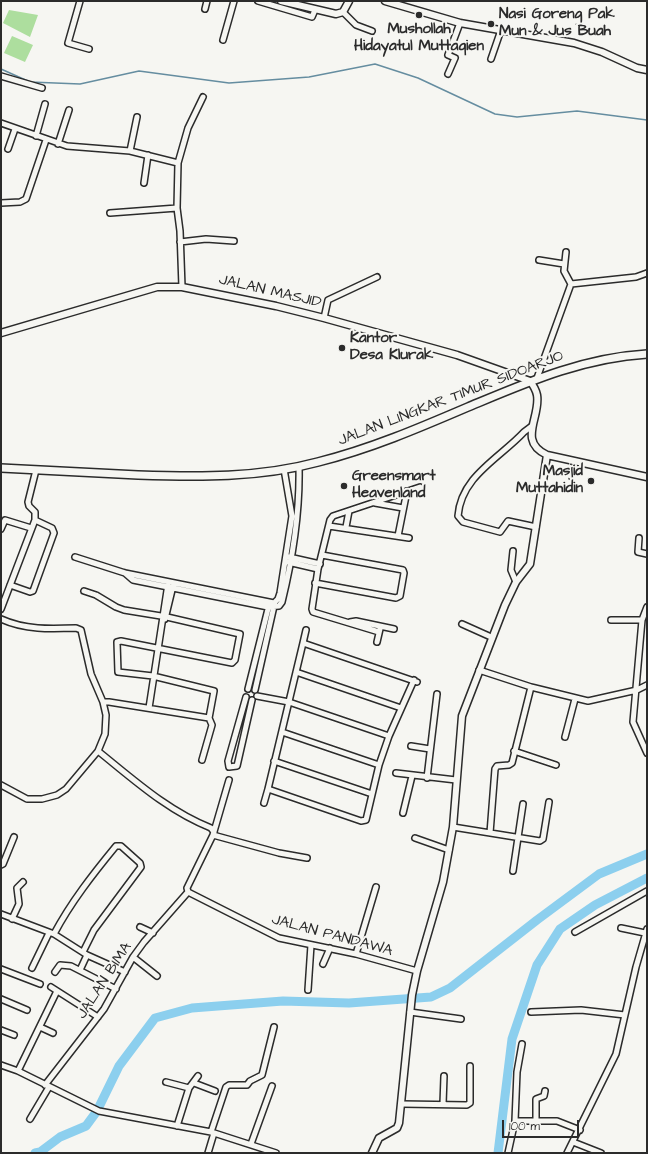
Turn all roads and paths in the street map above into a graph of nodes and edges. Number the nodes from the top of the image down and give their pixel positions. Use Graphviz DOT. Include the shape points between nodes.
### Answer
graph roads {
  1 [pos="80,1"];
  2 [pos="207,1"];
  3 [pos="234,1"];
  4 [pos="258,1"];
  5 [pos="281,1"];
  6 [pos="348,1"];
  7 [pos="385,1"];
  8 [pos="205,9"];
  9 [pos="343,12"];
  10 [pos="314,13"];
  11 [pos="460,23"];
  12 [pos="501,30"];
  13 [pos="372,31"];
  14 [pos="223,40"];
  15 [pos="89,49"];
  16 [pos="491,59"];
  17 [pos="647,70"];
  18 [pos="448,74"];
  19 [pos="1,76"];
  20 [pos="42,88"];
  21 [pos="202,97"];
  22 [pos="45,104"];
  23 [pos="69,110"];
  24 [pos="137,117"];
  25 [pos="1,123"];
  26 [pos="14,129"];
  27 [pos="36,136"];
  28 [pos="46,140"];
  29 [pos="58,144"];
  30 [pos="8,149"];
  31 [pos="130,151"];
  32 [pos="148,155"];
  33 [pos="178,163"];
  34 [pos="144,183"];
  35 [pos="1,202"];
  36 [pos="177,208"];
  37 [pos="110,213"];
  38 [pos="234,241"];
  39 [pos="180,242"];
  40 [pos="566,252"];
  41 [pos="539,260"];
  42 [pos="564,264"];
  43 [pos="646,275"];
  44 [pos="377,278"];
  45 [pos="568,280"];
  46 [pos="182,287"];
  47 [pos="324,318"];
  48 [pos="1,333"];
  49 [pos="647,354"];
  50 [pos="533,379"];
  51 [pos="532,426"];
  52 [pos="547,455"];
  53 [pos="299,467"];
  54 [pos="1,468"];
  55 [pos="36,470"];
  56 [pos="284,470"];
  57 [pos="647,478"];
  58 [pos="420,487"];
  59 [pos="407,491"];
  60 [pos="300,492"];
  61 [pos="289,493"];
  62 [pos="373,502"];
  63 [pos="299,504"];
  64 [pos="291,505"];
  65 [pos="403,508"];
  66 [pos="349,511"];
  67 [pos="292,516"];
  68 [pos="298,516"];
  69 [pos="35,520"];
  70 [pos="328,526"];
  71 [pos="346,527"];
  72 [pos="536,527"];
  73 [pos="31,528"];
  74 [pos="1,529"];
  75 [pos="398,536"];
  76 [pos="409,538"];
  77 [pos="639,538"];
  78 [pos="513,551"];
  79 [pos="647,554"];
  80 [pos="322,556"];
  81 [pos="75,557"];
  82 [pos="285,559"];
  83 [pos="291,560"];
  84 [pos="319,566"];
  85 [pos="516,582"];
  86 [pos="315,583"];
  87 [pos="10,585"];
  88 [pos="171,585"];
  89 [pos="84,591"];
  90 [pos="271,605"];
  91 [pos="647,607"];
  92 [pos="1,609"];
  93 [pos="164,618"];
  94 [pos="1,619"];
  95 [pos="611,620"];
  96 [pos="642,620"];
  97 [pos="462,624"];
  98 [pos="380,629"];
  99 [pos="394,629"];
  100 [pos="306,630"];
  101 [pos="491,637"];
  102 [pos="377,642"];
  103 [pos="303,643"];
  104 [pos="158,647"];
  105 [pos="479,670"];
  106 [pos="296,672"];
  107 [pos="153,676"];
  108 [pos="647,685"];
  109 [pos="531,687"];
  110 [pos="248,690"];
  111 [pos="255,690"];
  112 [pos="637,690"];
  113 [pos="438,694"];
  114 [pos="257,696"];
  115 [pos="246,698"];
  116 [pos="575,699"];
  117 [pos="252,700"];
  118 [pos="103,702"];
  119 [pos="289,702"];
  120 [pos="149,708"];
  121 [pos="401,708"];
  122 [pos="209,718"];
  123 [pos="282,732"];
  124 [pos="389,736"];
  125 [pos="565,737"];
  126 [pos="411,746"];
  127 [pos="430,749"];
  128 [pos="98,751"];
  129 [pos="231,751"];
  130 [pos="514,751"];
  131 [pos="240,753"];
  132 [pos="647,753"];
  133 [pos="202,760"];
  134 [pos="274,761"];
  135 [pos="379,765"];
  136 [pos="556,765"];
  137 [pos="396,773"];
  138 [pos="412,776"];
  139 [pos="427,778"];
  140 [pos="230,780"];
  141 [pos="456,780"];
  142 [pos="1,785"];
  143 [pos="268,789"];
  144 [pos="372,794"];
  145 [pos="549,802"];
  146 [pos="264,803"];
  147 [pos="523,804"];
  148 [pos="403,813"];
  149 [pos="452,827"];
  150 [pos="213,833"];
  151 [pos="490,833"];
  152 [pos="14,837"];
  153 [pos="415,838"];
  154 [pos="518,838"];
  155 [pos="449,850"];
  156 [pos="307,858"];
  157 [pos="1,865"];
  158 [pos="513,871"];
  159 [pos="23,882"];
  160 [pos="376,887"];
  161 [pos="647,891"];
  162 [pos="188,892"];
  163 [pos="1,914"];
  164 [pos="12,919"];
  165 [pos="140,926"];
  166 [pos="622,928"];
  167 [pos="646,931"];
  168 [pos="575,932"];
  169 [pos="153,933"];
  170 [pos="52,934"];
  171 [pos="311,945"];
  172 [pos="644,945"];
  173 [pos="330,948"];
  174 [pos="85,953"];
  175 [pos="356,954"];
  176 [pos="133,957"];
  177 [pos="323,964"];
  178 [pos="32,968"];
  179 [pos="1,969"];
  180 [pos="80,970"];
  181 [pos="417,971"];
  182 [pos="55,972"];
  183 [pos="125,972"];
  184 [pos="157,976"];
  185 [pos="40,984"];
  186 [pos="51,987"];
  187 [pos="116,989"];
  188 [pos="308,990"];
  189 [pos="57,991"];
  190 [pos="1,1000"];
  191 [pos="27,1010"];
  192 [pos="410,1012"];
  193 [pos="530,1012"];
  194 [pos="625,1015"];
  195 [pos="98,1017"];
  196 [pos="461,1019"];
  197 [pos="40,1026"];
  198 [pos="274,1027"];
  199 [pos="1,1030"];
  200 [pos="53,1033"];
  201 [pos="14,1035"];
  202 [pos="522,1044"];
  203 [pos="1,1065"];
  204 [pos="470,1066"];
  205 [pos="18,1071"];
  206 [pos="198,1076"];
  207 [pos="444,1076"];
  208 [pos="166,1082"];
  209 [pos="194,1083"];
  210 [pos="47,1086"];
  211 [pos="272,1086"];
  212 [pos="189,1088"];
  213 [pos="215,1091"];
  214 [pos="546,1091"];
  215 [pos="402,1104"];
  216 [pos="443,1104"];
  217 [pos="30,1119"];
  218 [pos="515,1121"];
  219 [pos="536,1121"];
  220 [pos="176,1126"];
  221 [pos="580,1130"];
  222 [pos="212,1133"];
  223 [pos="574,1142"];
  224 [pos="251,1144"];
  225 [pos="273,1152"];
  226 [pos="208,1153"];
  227 [pos="372,1153"];
  228 [pos="508,1153"];
  229 [pos="567,1153"];
  230 [pos="601,1153"];
  1 -- 15 [label="street" via="68,43"];
  2 -- 8 [label="street"];
  3 -- 14 [label="street"];
  4 -- 10 [label="street"];
  5 -- 10 [label="street"];
  6 -- 9 [label="street"];
  7 -- 11 [label="street"];
  9 -- 10 [label="street"];
  9 -- 13 [label="street" via="351,20"];
  11 -- 12 [label="street"];
  11 -- 18 [label="street" via="448,55 455,58"];
  12 -- 16 [label="street"];
  12 -- 17 [label="street" via="574,42"];
  19 -- 20 [label="street"];
  21 -- 33 [label="street" via="188,128"];
  22 -- 27 [label="street"];
  23 -- 29 [label="street"];
  24 -- 31 [label="street"];
  25 -- 26 [label="street"];
  26 -- 27 [label="street"];
  26 -- 30 [label="street"];
  27 -- 28 [label="street"];
  28 -- 29 [label="street"];
  28 -- 35 [label="street" via="26,199 17,203"];
  29 -- 31 [label="street"];
  31 -- 32 [label="street"];
  32 -- 33 [label="street"];
  32 -- 34 [label="street"];
  33 -- 36 [label="street"];
  36 -- 37 [label="street"];
  36 -- 39 [label="street"];
  38 -- 39 [label="street" via="206,239"];
  39 -- 46 [label="street"];
  40 -- 42 [label="street"];
  41 -- 42 [label="street"];
  42 -- 45 [label="street"];
  43 -- 45 [label="street" via="618,280"];
  44 -- 47 [label="street" via="328,300"];
  45 -- 50 [label="street"];
  46 -- 47 [label="street, JALAN MASJID"];
  46 -- 48 [label="street, JALAN MASJID" via="157,287"];
  47 -- 50 [label="street, JALAN MASJID"];
  49 -- 50 [label="main road, JALAN LINGKAR TIMUR SIDOARJO" via="596,360"];
  50 -- 51 [label="street" via="538,400"];
  50 -- 53 [label="main road, JALAN LINGKAR TIMUR SIDOARJO" via="409,432"];
  51 -- 52 [label="street" via="534,443"];
  51 -- 72 [label="street" via="469,483 458,516 462,522 500,532 508,521"];
  52 -- 57 [label="street"];
  52 -- 72 [label="street"];
  53 -- 56 [label="main road, JALAN LINGKAR TIMUR SIDOARJO"];
  53 -- 60 [label="street"];
  54 -- 55 [label="main road, JALAN LINGKAR TIMUR SIDOARJO"];
  55 -- 56 [label="main road, JALAN LINGKAR TIMUR SIDOARJO" via="182,477 233,476"];
  55 -- 69 [label="street" via="28,502 35,512"];
  56 -- 61 [label="street"];
  58 -- 59 [label="street"];
  59 -- 62 [label="street"];
  59 -- 65 [label="street"];
  60 -- 61 [label="street"];
  60 -- 63 [label="street"];
  61 -- 64 [label="street"];
  62 -- 65 [label="street"];
  62 -- 66 [label="street"];
  63 -- 64 [label="street"];
  63 -- 68 [label="street"];
  64 -- 67 [label="street"];
  65 -- 75 [label="street"];
  66 -- 70 [label="street" via="331,517"];
  66 -- 71 [label="street"];
  67 -- 68 [label="street"];
  67 -- 82 [label="street"];
  68 -- 83 [label="street"];
  69 -- 73 [label="street"];
  69 -- 87 [label="street" via="52,528 54,533 33,591"];
  70 -- 71 [label="street"];
  70 -- 80 [label="street"];
  71 -- 75 [label="street"];
  72 -- 85 [label="street" via="530,564"];
  73 -- 74 [label="street" via="5,520"];
  73 -- 87 [label="street"];
  75 -- 76 [label="street"];
  77 -- 79 [label="street" via="638,552"];
  78 -- 85 [label="street" via="511,570"];
  80 -- 84 [label="street"];
  80 -- 86 [label="street" via="403,570 400,596 396,598"];
  81 -- 88 [label="street" via="125,573 131,579"];
  82 -- 83 [label="street"];
  82 -- 90 [label="street" via="280,593"];
  83 -- 84 [label="street"];
  83 -- 90 [label="street" via="282,602 279,606"];
  84 -- 86 [label="street"];
  85 -- 101 [label="street"];
  86 -- 98 [label="street" via="313,612 355,625"];
  87 -- 92 [label="street"];
  88 -- 90 [label="street"];
  88 -- 93 [label="street"];
  89 -- 93 [label="street" via="120,609"];
  90 -- 110 [label="street"];
  90 -- 111 [label="street"];
  91 -- 96 [label="street"];
  93 -- 104 [label="street"];
  93 -- 104 [label="street" via="239,632 235,660 232,663"];
  94 -- 118 [label="street" via="36,628 81,630 91,674"];
  95 -- 96 [label="street"];
  96 -- 112 [label="street"];
  97 -- 101 [label="street"];
  98 -- 99 [label="street"];
  98 -- 102 [label="street"];
  100 -- 103 [label="street"];
  101 -- 105 [label="street"];
  103 -- 106 [label="street"];
  103 -- 121 [label="street" via="415,681"];
  104 -- 107 [label="street"];
  104 -- 107 [label="street" via="119,640 116,643 117,672"];
  105 -- 109 [label="street"];
  105 -- 141 [label="street" via="462,716"];
  106 -- 119 [label="street"];
  106 -- 121 [label="street"];
  107 -- 120 [label="street"];
  107 -- 122 [label="street" via="214,691"];
  108 -- 112 [label="street"];
  109 -- 116 [label="street"];
  109 -- 130 [label="street"];
  110 -- 111 [label="street"];
  110 -- 115 [label="street"];
  111 -- 114 [label="street"];
  112 -- 116 [label="street" via="594,701"];
  112 -- 132 [label="street" via="634,725"];
  113 -- 127 [label="street"];
  114 -- 117 [label="street"];
  114 -- 119 [label="street"];
  115 -- 117 [label="street"];
  115 -- 129 [label="street"];
  116 -- 125 [label="street"];
  117 -- 131 [label="street"];
  118 -- 120 [label="street"];
  118 -- 128 [label="street" via="106,728"];
  119 -- 123 [label="street"];
  119 -- 124 [label="street"];
  120 -- 122 [label="street"];
  121 -- 124 [label="street"];
  122 -- 133 [label="street" via="212,725"];
  123 -- 134 [label="street"];
  123 -- 135 [label="street"];
  124 -- 135 [label="street"];
  126 -- 127 [label="street"];
  127 -- 139 [label="street"];
  128 -- 142 [label="street" via="66,789 53,797 27,799"];
  128 -- 150 [label="street" via="172,808 211,828"];
  129 -- 131 [label="street"];
  129 -- 131 [label="street" via="227,764 230,767 237,766"];
  130 -- 136 [label="street"];
  130 -- 151 [label="street" via="510,765 497,766 495,769"];
  134 -- 143 [label="street"];
  134 -- 144 [label="street"];
  135 -- 144 [label="street"];
  137 -- 138 [label="street"];
  138 -- 139 [label="street"];
  138 -- 148 [label="street"];
  139 -- 141 [label="street"];
  140 -- 150 [label="street"];
  141 -- 149 [label="street"];
  143 -- 144 [label="street" via="362,821 366,820"];
  143 -- 146 [label="street"];
  145 -- 154 [label="street" via="542,840"];
  147 -- 154 [label="street"];
  149 -- 151 [label="street"];
  149 -- 155 [label="street"];
  150 -- 156 [label="street" via="279,853"];
  150 -- 162 [label="street" via="187,888"];
  151 -- 154 [label="street"];
  152 -- 157 [label="street"];
  153 -- 155 [label="street"];
  154 -- 158 [label="street"];
  155 -- 181 [label="street" via="436,909"];
  159 -- 164 [label="street" via="17,888 19,904"];
  160 -- 175 [label="street"];
  161 -- 168 [label="street"];
  162 -- 169 [label="street, JALAN BIMA"];
  162 -- 171 [label="street, JALAN PANDAWA" via="271,935"];
  163 -- 164 [label="street"];
  164 -- 170 [label="street"];
  165 -- 169 [label="street"];
  166 -- 167 [label="street"];
  167 -- 172 [label="street"];
  169 -- 176 [label="street, JALAN BIMA"];
  170 -- 174 [label="street"];
  170 -- 174 [label="street" via="82,889 116,846 121,846 140,863 141,867 94,930"];
  170 -- 178 [label="street"];
  171 -- 173 [label="street, JALAN PANDAWA"];
  171 -- 188 [label="street"];
  172 -- 194 [label="street"];
  173 -- 175 [label="street, JALAN PANDAWA"];
  173 -- 177 [label="street"];
  174 -- 180 [label="street"];
  174 -- 183 [label="street"];
  175 -- 181 [label="street, JALAN PANDAWA"];
  176 -- 183 [label="street, JALAN BIMA"];
  176 -- 184 [label="street"];
  179 -- 185 [label="street"];
  180 -- 182 [label="street" via="62,965"];
  180 -- 187 [label="street"];
  181 -- 192 [label="street"];
  183 -- 187 [label="street, JALAN BIMA"];
  186 -- 189 [label="street"];
  187 -- 195 [label="street, JALAN BIMA"];
  189 -- 195 [label="street"];
  189 -- 197 [label="street"];
  190 -- 191 [label="street"];
  192 -- 196 [label="street"];
  192 -- 215 [label="street"];
  193 -- 194 [label="street" via="581,1010"];
  194 -- 221 [label="street" via="616,1054"];
  195 -- 210 [label="street, JALAN BIMA"];
  197 -- 200 [label="street"];
  197 -- 205 [label="street"];
  198 -- 222 [label="street" via="262,1076 247,1085 226,1087"];
  199 -- 201 [label="street"];
  202 -- 218 [label="street" via="517,1072"];
  203 -- 205 [label="street"];
  204 -- 216 [label="street" via="470,1103"];
  205 -- 210 [label="street"];
  206 -- 209 [label="street"];
  207 -- 216 [label="street"];
  208 -- 212 [label="street"];
  209 -- 212 [label="street"];
  209 -- 213 [label="street"];
  210 -- 217 [label="street, JALAN BIMA"];
  210 -- 220 [label="street" via="99,1111"];
  211 -- 224 [label="street"];
  212 -- 220 [label="street"];
  214 -- 219 [label="street" via="544,1096 536,1099"];
  215 -- 216 [label="street"];
  215 -- 227 [label="street" via="398,1126 379,1138"];
  218 -- 219 [label="street"];
  218 -- 228 [label="street"];
  219 -- 221 [label="street" via="559,1121"];
  220 -- 222 [label="street"];
  221 -- 223 [label="street"];
  222 -- 224 [label="street"];
  222 -- 226 [label="street"];
  223 -- 229 [label="street"];
  223 -- 230 [label="street"];
  224 -- 225 [label="street"];
}
